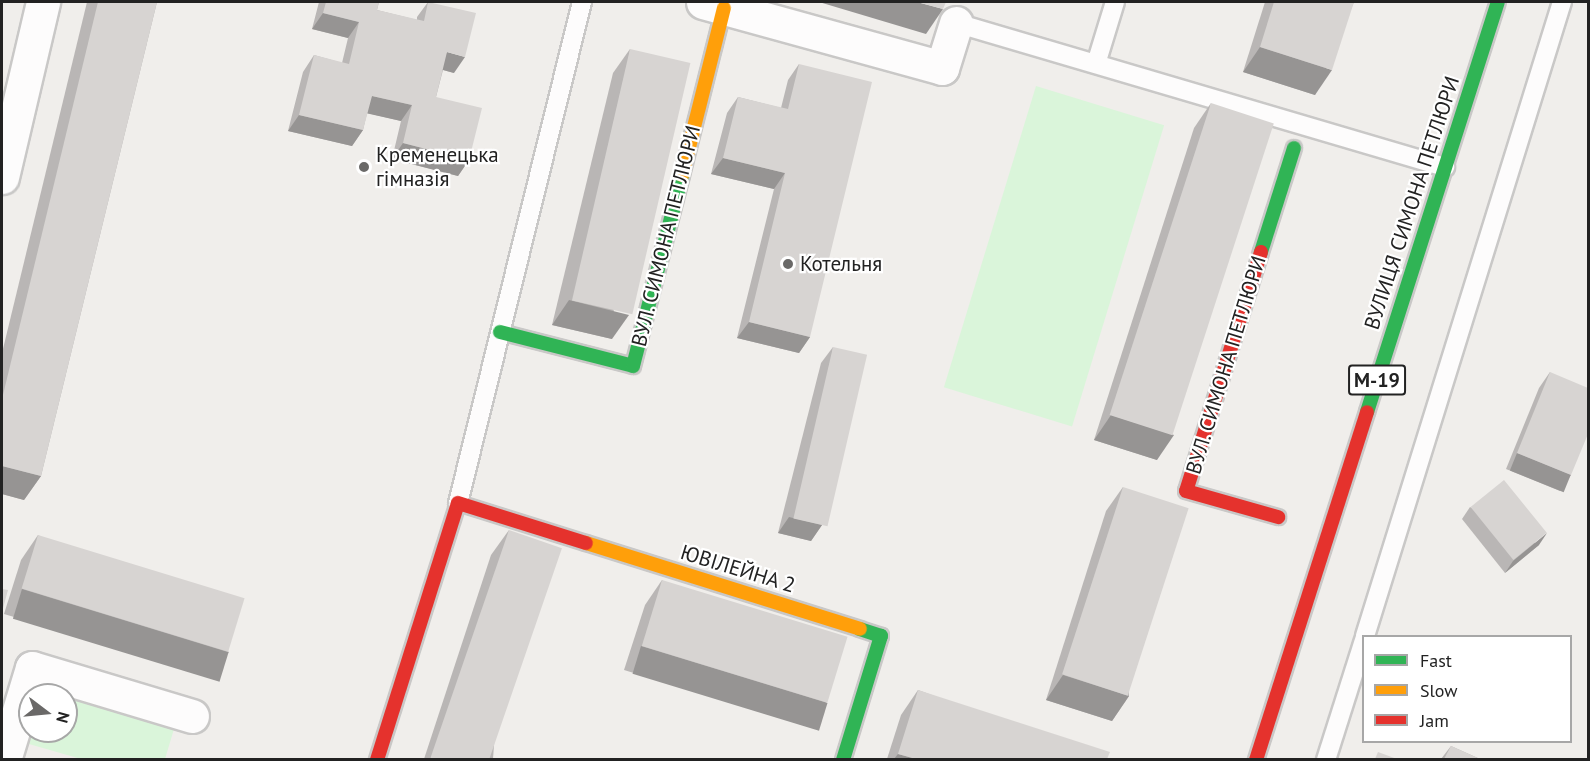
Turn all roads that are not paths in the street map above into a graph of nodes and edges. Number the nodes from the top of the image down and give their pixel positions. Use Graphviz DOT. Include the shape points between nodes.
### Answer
graph roads {
  1 [pos="43,2"];
  2 [pos="582,2"];
  3 [pos="1115,2"];
  4 [pos="1498,2"];
  5 [pos="1563,2"];
  6 [pos="714,5"];
  7 [pos="956,23"];
  8 [pos="1096,64"];
  9 [pos="1294,148"];
  10 [pos="1445,166"];
  11 [pos="2,177"];
  12 [pos="500,332"];
  13 [pos="458,503"];
  14 [pos="1278,517"];
  15 [pos="1365,635"];
  16 [pos="1362,644"];
  17 [pos="192,716"];
  18 [pos="4,759"];
  19 [pos="378,759"];
  20 [pos="843,759"];
  21 [pos="1256,759"];
  22 [pos="1326,759"];
  1 -- 11 [label="street"];
  2 -- 12 [label="lane"];
  3 -- 8 [label="lane"];
  4 -- 10 [label="main road, ВУЛИЦЯ СИМОНА ПЕТЛЮРИ / М-19"];
  5 -- 15 [label="lane"];
  6 -- 7 [label="street, ВУЛ. СИМОНА ПЕТЛЮРИ" via="942,68"];
  6 -- 12 [label="main road, ВУЛ. СИМОНА ПЕТЛЮРИ" via="633,366"];
  7 -- 8 [label="lane"];
  8 -- 10 [label="lane"];
  9 -- 14 [label="main road, ВУЛ. СИМОНА ПЕТЛЮРИ" via="1186,491"];
  10 -- 21 [label="main road, ВУЛИЦЯ СИМОНА ПЕТЛЮРИ / М-19"];
  12 -- 13 [label="lane"];
  13 -- 19 [label="main road"];
  13 -- 20 [label="main road, ЮВІЛЕЙНА 2" via="881,636"];
  16 -- 22 [label="lane"];
  17 -- 18 [label="street" via="32,668"];
}
